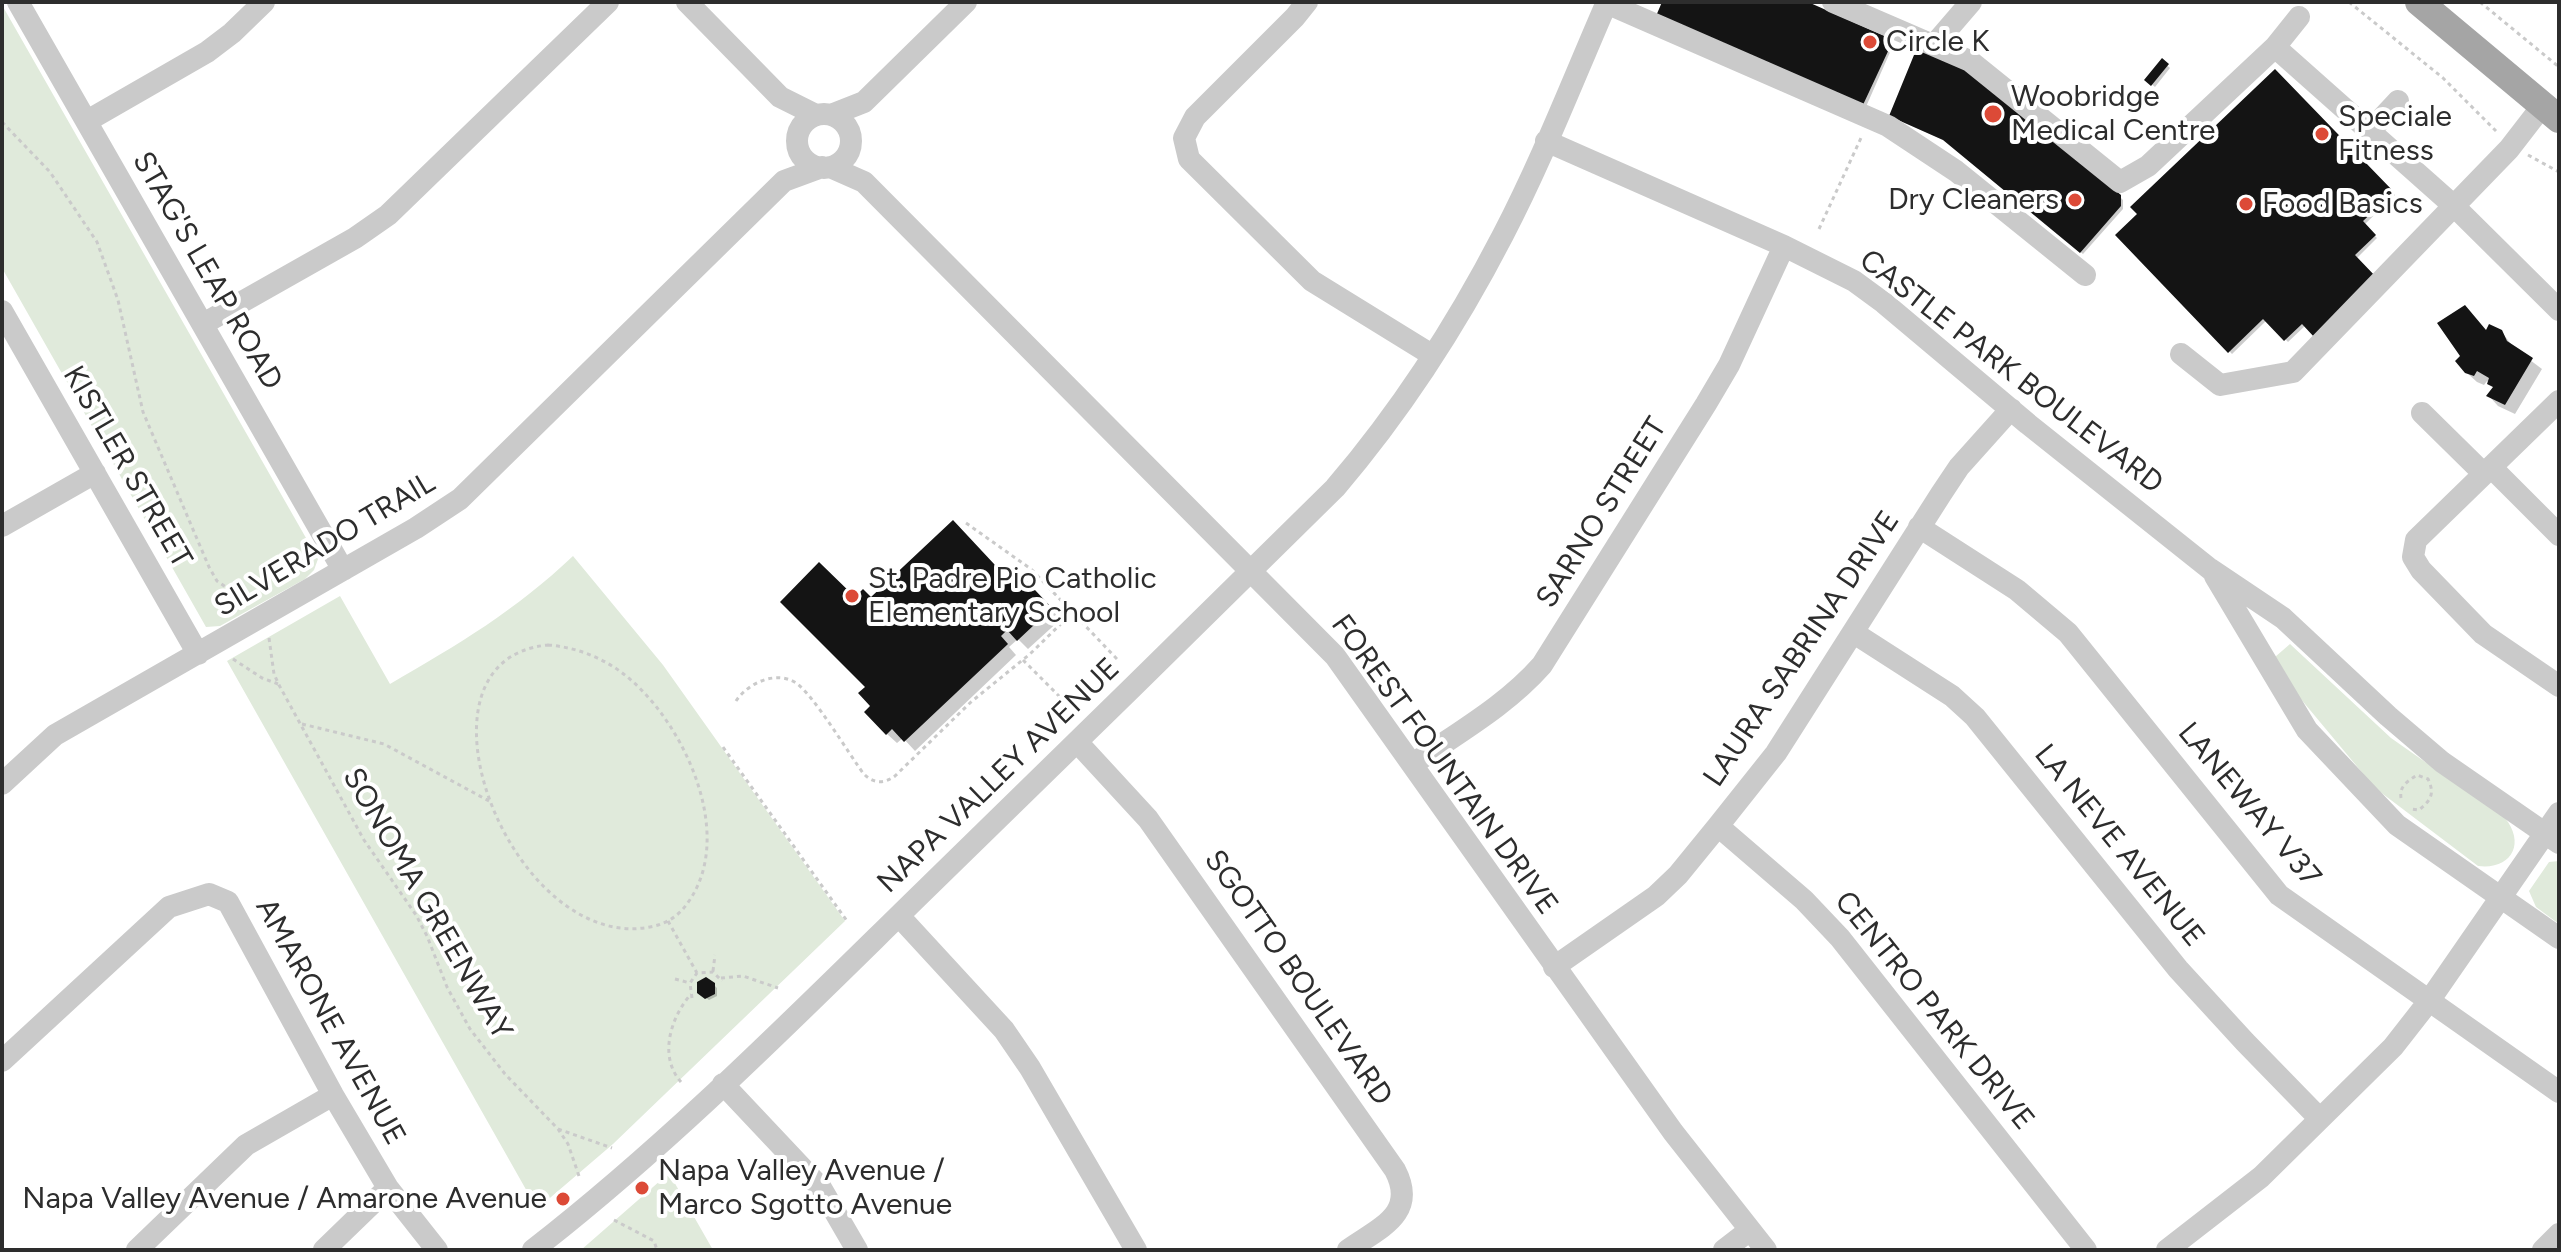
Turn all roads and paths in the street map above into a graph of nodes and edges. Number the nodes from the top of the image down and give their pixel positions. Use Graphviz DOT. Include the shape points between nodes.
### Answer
graph roads {
  1 [pos="18,2"];
  2 [pos="264,2"];
  3 [pos="608,2"];
  4 [pos="687,2"];
  5 [pos="966,2"];
  6 [pos="1307,2"];
  7 [pos="1606,2"];
  8 [pos="1833,2"];
  9 [pos="1971,2"];
  10 [pos="2349,2"];
  11 [pos="2419,2"];
  12 [pos="2480,2"];
  13 [pos="2299,17"];
  14 [pos="1934,45"];
  15 [pos="2275,47"];
  16 [pos="2559,67"];
  17 [pos="780,97"];
  18 [pos="2398,101"];
  19 [pos="864,102"];
  20 [pos="2551,112"];
  21 [pos="823,115"];
  22 [pos="1870,120"];
  23 [pos="87,121"];
  24 [pos="2,122"];
  25 [pos="2493,129"];
  26 [pos="2370,131"];
  27 [pos="797,140"];
  28 [pos="850,141"];
  29 [pos="1546,141"];
  30 [pos="2531,158"];
  31 [pos="826,167"];
  32 [pos="2559,172"];
  33 [pos="784,181"];
  34 [pos="864,182"];
  35 [pos="2454,206"];
  36 [pos="1819,229"];
  37 [pos="1784,246"];
  38 [pos="2085,275"];
  39 [pos="2559,310"];
  40 [pos="2,311"];
  41 [pos="203,324"];
  42 [pos="2181,354"];
  43 [pos="1432,355"];
  44 [pos="2559,401"];
  45 [pos="2011,409"];
  46 [pos="2422,413"];
  47 [pos="2488,471"];
  48 [pos="95,473"];
  49 [pos="966,523"];
  50 [pos="2,526"];
  51 [pos="1919,527"];
  52 [pos="2559,535"];
  53 [pos="2210,569"];
  54 [pos="343,570"];
  55 [pos="1251,570"];
  56 [pos="252,607"];
  57 [pos="1072,613"];
  58 [pos="1854,633"];
  59 [pos="268,634"];
  60 [pos="198,654"];
  61 [pos="230,657"];
  62 [pos="1117,659"];
  63 [pos="1023,660"];
  64 [pos="279,685"];
  65 [pos="2559,686"];
  66 [pos="736,701"];
  67 [pos="1070,707"];
  68 [pos="302,724"];
  69 [pos="1078,743"];
  70 [pos="723,747"];
  71 [pos="1413,764"];
  72 [pos="2,784"];
  73 [pos="489,801"];
  74 [pos="2401,801"];
  75 [pos="2406,808"];
  76 [pos="2559,813"];
  77 [pos="1718,826"];
  78 [pos="2552,838"];
  79 [pos="2500,897"];
  80 [pos="899,916"];
  81 [pos="668,921"];
  82 [pos="847,921"];
  83 [pos="2559,938"];
  84 [pos="715,955"];
  85 [pos="1554,967"];
  86 [pos="713,972"];
  87 [pos="697,973"];
  88 [pos="675,979"];
  89 [pos="690,983"];
  90 [pos="778,988"];
  91 [pos="2429,1001"];
  92 [pos="2,1061"];
  93 [pos="681,1082"];
  94 [pos="723,1084"];
  95 [pos="2559,1092"];
  96 [pos="333,1095"];
  97 [pos="2319,1118"];
  98 [pos="558,1129"];
  99 [pos="612,1148"];
  100 [pos="579,1176"];
  101 [pos="388,1188"];
  102 [pos="614,1220"];
  103 [pos="1750,1230"];
  104 [pos="2559,1234"];
  105 [pos="137,1250"];
  106 [pos="324,1250"];
  107 [pos="437,1250"];
  108 [pos="533,1250"];
  109 [pos="657,1250"];
  110 [pos="857,1250"];
  111 [pos="1136,1250"];
  112 [pos="1348,1250"];
  113 [pos="1724,1250"];
  114 [pos="1766,1250"];
  115 [pos="2086,1250"];
  116 [pos="2167,1250"];
  117 [pos="2543,1250"];
  1 -- 23 [label="street, STAG'S LEAP ROAD"];
  2 -- 23 [label="street" via="207,52"];
  3 -- 41 [label="street" via="388,215"];
  4 -- 17 [label="street"];
  5 -- 19 [label="street"];
  6 -- 43 [label="street" via="1195,117 1184,138 1189,159 1312,281"];
  7 -- 22 [label="street"];
  7 -- 29 [label="street, NAPA VALLEY AVENUE"];
  8 -- 14 [label="street"];
  9 -- 14 [label="street"];
  10 -- 25 [label="path" via="2443,78"];
  11 -- 20 [label="main road"];
  12 -- 16 [label="path"];
  13 -- 15 [label="street"];
  14 -- 15 [label="street" via="1970,61 2120,182 2148,166"];
  15 -- 26 [label="street"];
  17 -- 21 [label="street"];
  17 -- 27 [label="street"];
  18 -- 26 [label="street"];
  19 -- 21 [label="street"];
  19 -- 28 [label="street"];
  20 -- 35 [label="street"];
  21 -- 27 [label="street" via="804,122"];
  21 -- 28 [label="street" via="844,123"];
  22 -- 36 [label="path"];
  22 -- 38 [label="street" via="1888,126 1956,171"];
  23 -- 41 [label="street, STAG'S LEAP ROAD"];
  24 -- 56 [label="path" via="58,182 97,242 118,300 153,439 217,581"];
  26 -- 35 [label="street"];
  27 -- 31 [label="street" via="805,160"];
  27 -- 33 [label="street, SILVERADO TRAIL"];
  28 -- 31 [label="street" via="843,159"];
  28 -- 34 [label="street, FOREST FOUNTAIN DRIVE"];
  29 -- 37 [label="street, CASTLE PARK BOULEVARD"];
  29 -- 43 [label="street, NAPA VALLEY AVENUE" via="1504,233"];
  30 -- 32 [label="path"];
  31 -- 33 [label="street, SILVERADO TRAIL"];
  31 -- 34 [label="street, FOREST FOUNTAIN DRIVE"];
  33 -- 54 [label="street, SILVERADO TRAIL" via="460,499"];
  34 -- 55 [label="street, FOREST FOUNTAIN DRIVE"];
  35 -- 39 [label="street"];
  35 -- 42 [label="street" via="2293,372 2220,385"];
  37 -- 45 [label="street, CASTLE PARK BOULEVARD" via="1874,295"];
  37 -- 71 [label="street, SARNO STREET" via="1729,365 1542,665 1506,700"];
  40 -- 48 [label="street, KISTLER STREET"];
  41 -- 54 [label="street, STAG'S LEAP ROAD"];
  43 -- 55 [label="street, NAPA VALLEY AVENUE" via="1335,488"];
  44 -- 47 [label="street"];
  45 -- 51 [label="street, LAURA SABRINA DRIVE" via="1959,467"];
  45 -- 53 [label="street, CASTLE PARK BOULEVARD"];
  46 -- 47 [label="street"];
  47 -- 52 [label="street"];
  47 -- 65 [label="street" via="2416,540 2413,557 2483,634"];
  48 -- 50 [label="street"];
  48 -- 60 [label="street, KISTLER STREET"];
  49 -- 57 [label="path" via="1031,569"];
  51 -- 58 [label="street, LAURA SABRINA DRIVE"];
  51 -- 91 [label="street, LANEWAY V37" via="2017,590 2068,633 2279,895"];
  53 -- 78 [label="street, CASTLE PARK BOULEVARD" via="2283,618 2442,762"];
  53 -- 79 [label="street, CASTLE PARK BOULEVARD" via="2307,730 2397,825"];
  54 -- 60 [label="street, SILVERADO TRAIL"];
  55 -- 69 [label="street, NAPA VALLEY AVENUE"];
  55 -- 71 [label="street, FOREST FOUNTAIN DRIVE" via="1335,656"];
  57 -- 62 [label="path"];
  57 -- 63 [label="path"];
  58 -- 77 [label="street, LAURA SABRINA DRIVE" via="1776,753"];
  58 -- 97 [label="street, LA NEVE AVENUE" via="1952,696 1975,717 2178,969"];
  59 -- 64 [label="path, SONOMA GREENWAY"];
  60 -- 72 [label="street, SILVERADO TRAIL" via="55,735"];
  61 -- 64 [label="path"];
  63 -- 66 [label="path" via="883,782 863,773 794,681 763,681"];
  63 -- 67 [label="path"];
  64 -- 68 [label="path, SONOMA GREENWAY"];
  68 -- 73 [label="path" via="384,744"];
  68 -- 98 [label="path, SONOMA GREENWAY" via="364,840 416,915 470,1029"];
  69 -- 80 [label="street, NAPA VALLEY AVENUE"];
  69 -- 112 [label="street, SGOTTO BOULEVARD" via="1148,819 1402,1183 1399,1210"];
  70 -- 82 [label="path"];
  71 -- 85 [label="street, FOREST FOUNTAIN DRIVE"];
  73 -- 81 [label="path" via="512,848 564,905 615,927 646,928"];
  73 -- 81 [label="path" via="478,758 477,721 487,686 505,660 535,646 565,646 621,672 671,727 701,797 707,841 703,873 683,909"];
  74 -- 75 [label="path" via="2406,782 2417,775 2428,779 2430,801 2419,810"];
  76 -- 78 [label="street"];
  77 -- 85 [label="street, LAURA SABRINA DRIVE" via="1656,896"];
  77 -- 115 [label="street, CENTRO PARK DRIVE" via="1840,938"];
  78 -- 79 [label="street"];
  79 -- 83 [label="street, CASTLE PARK BOULEVARD"];
  79 -- 91 [label="street"];
  80 -- 94 [label="street, NAPA VALLEY AVENUE"];
  80 -- 111 [label="street" via="1004,1030"];
  81 -- 87 [label="path"];
  84 -- 86 [label="path"];
  85 -- 103 [label="street, FOREST FOUNTAIN DRIVE"];
  86 -- 87 [label="path"];
  86 -- 90 [label="path" via="722,980 743,976"];
  87 -- 89 [label="path"];
  88 -- 89 [label="path"];
  89 -- 93 [label="path" via="691,996 672,1023 670,1039 671,1064"];
  91 -- 95 [label="street, LANEWAY V37"];
  91 -- 97 [label="street" via="2393,1047"];
  92 -- 96 [label="street, AMARONE AVENUE" via="169,907 209,894 228,902"];
  94 -- 108 [label="street, NAPA VALLEY AVENUE" via="625,1176"];
  94 -- 110 [label="street" via="821,1188"];
  96 -- 101 [label="street, AMARONE AVENUE"];
  96 -- 105 [label="street" via="246,1145"];
  97 -- 116 [label="street" via="2261,1177"];
  98 -- 99 [label="path"];
  98 -- 100 [label="path, SONOMA GREENWAY"];
  101 -- 106 [label="street"];
  101 -- 107 [label="street, AMARONE AVENUE"];
  102 -- 109 [label="path" via="654,1241"];
  103 -- 113 [label="street"];
  103 -- 114 [label="street, FOREST FOUNTAIN DRIVE"];
  104 -- 117 [label="street"];
}
